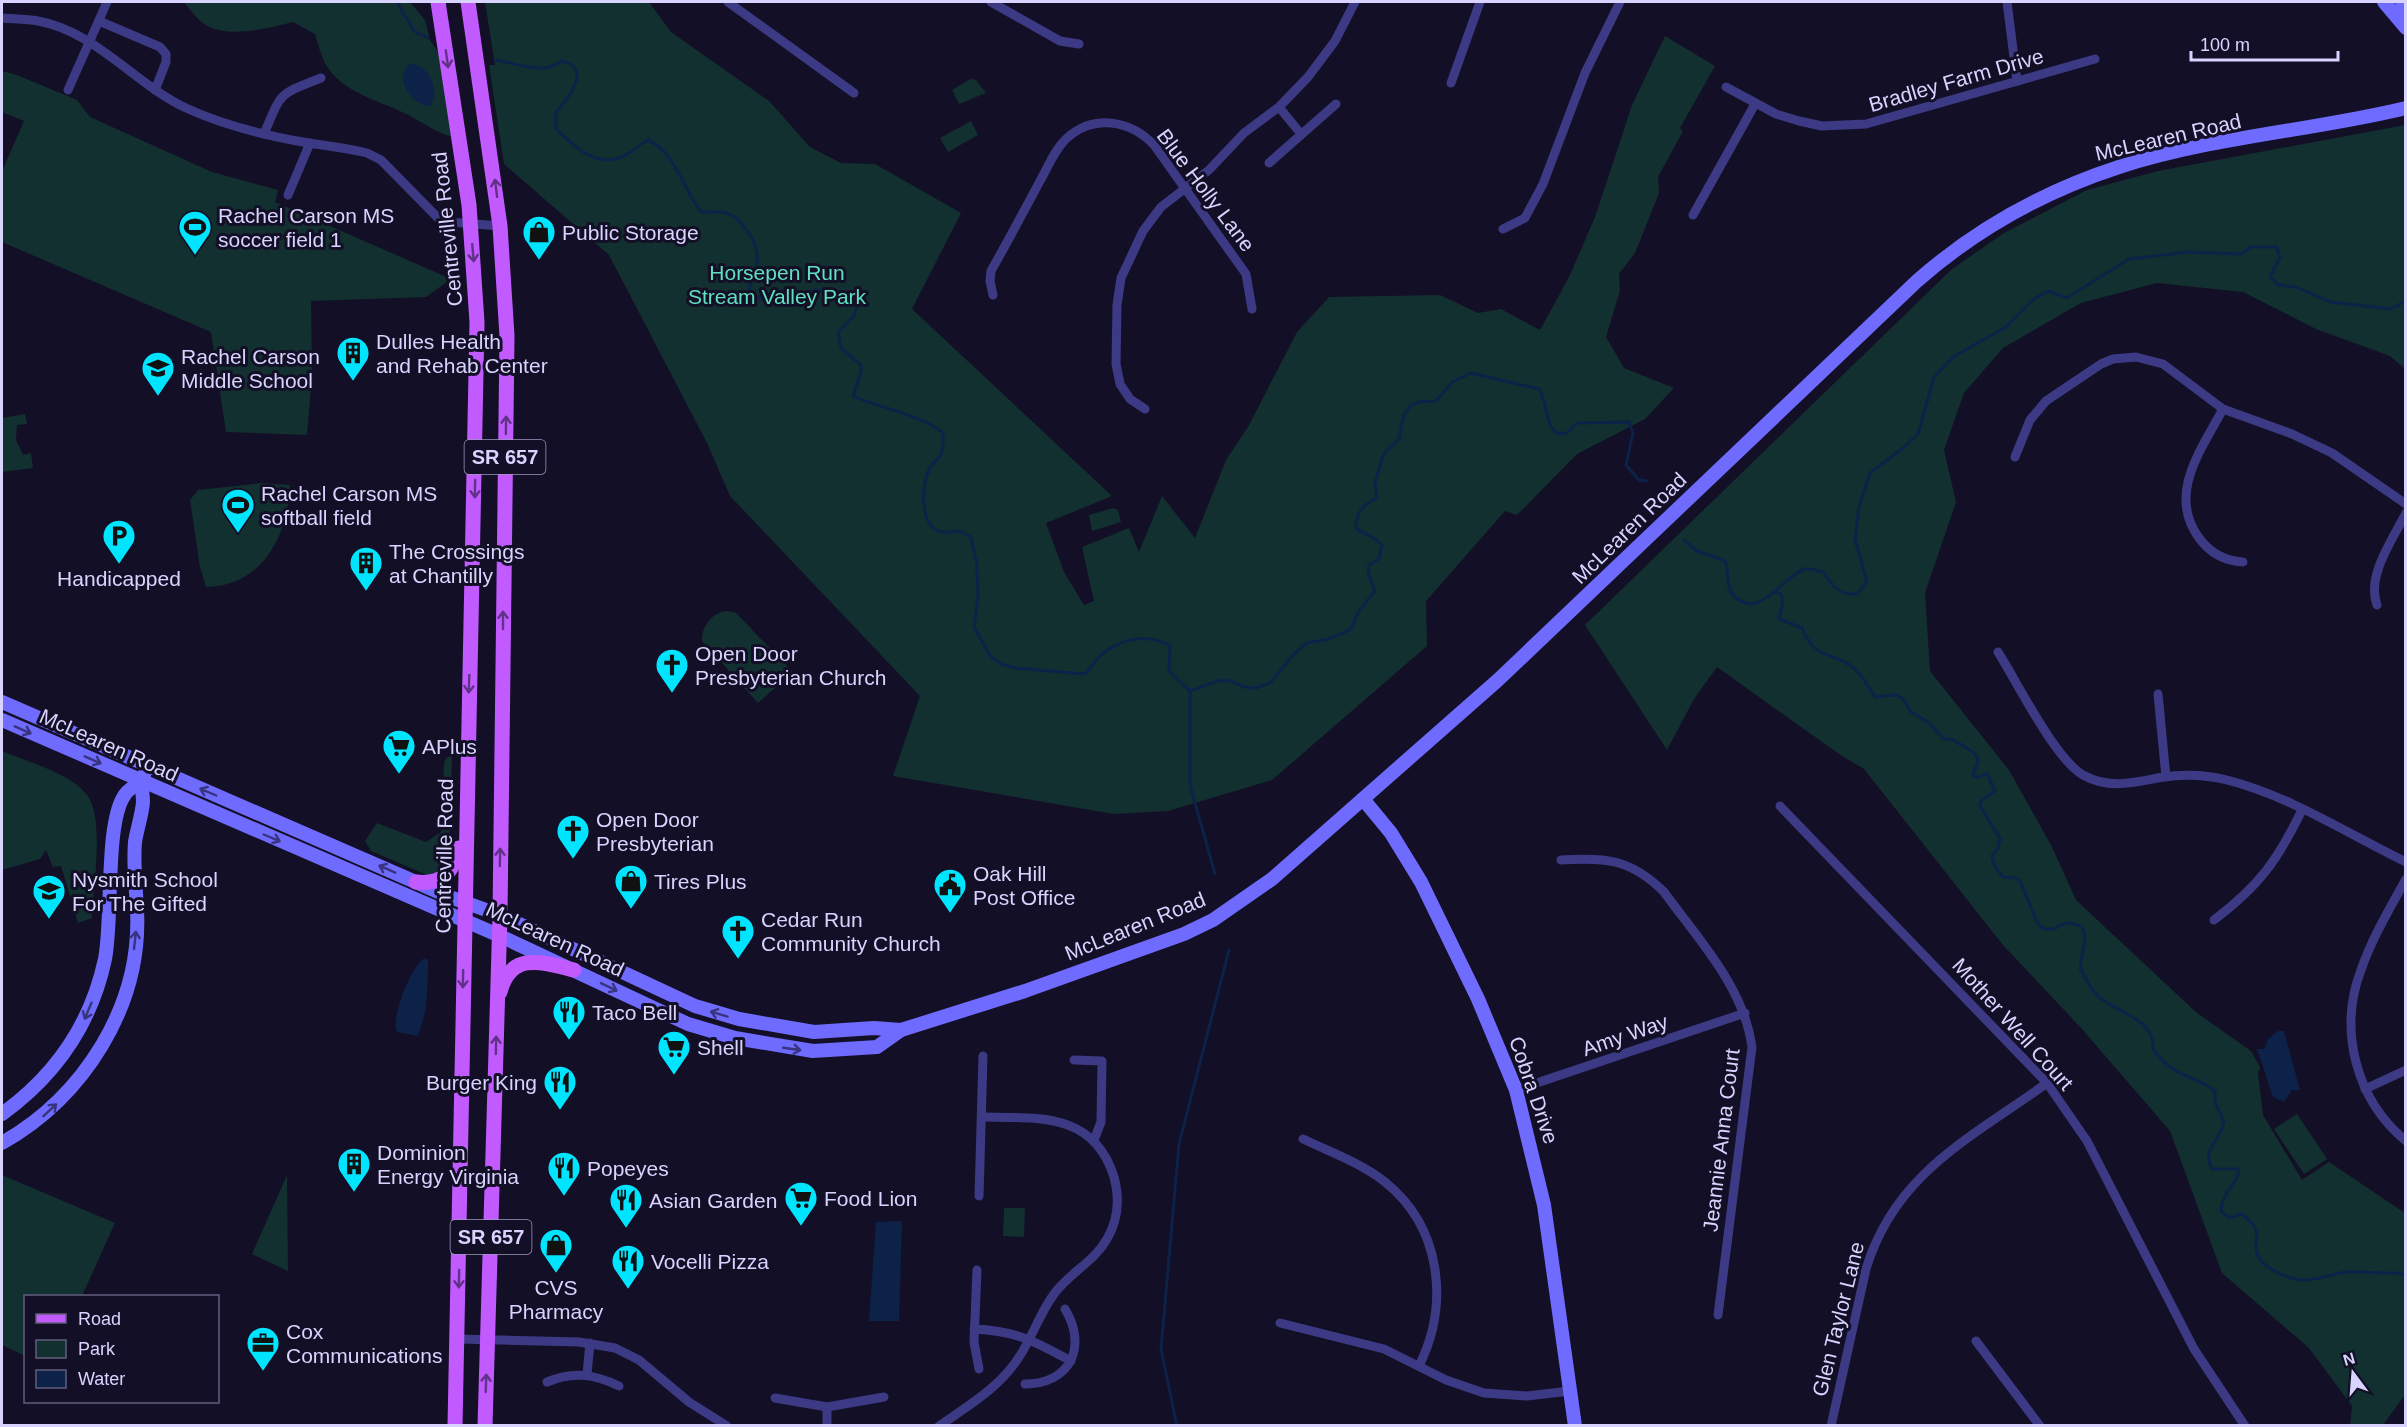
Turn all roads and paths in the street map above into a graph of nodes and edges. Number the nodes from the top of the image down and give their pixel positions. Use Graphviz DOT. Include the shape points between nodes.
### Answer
graph roads {
  1 [pos="107,2"];
  2 [pos="438,2"];
  3 [pos="468,2"];
  4 [pos="728,2"];
  5 [pos="991,2"];
  6 [pos="1355,2"];
  7 [pos="1480,2"];
  8 [pos="1620,2"];
  9 [pos="2007,2"];
  10 [pos="2384,2"];
  11 [pos="2402,2"];
  12 [pos="1002,4"];
  13 [pos="2406,11"];
  14 [pos="2,18"];
  15 [pos="99,21"];
  16 [pos="2406,28"];
  17 [pos="89,42"];
  18 [pos="1079,44"];
  19 [pos="2095,59"];
  20 [pos="321,78"];
  21 [pos="2017,81"];
  22 [pos="1451,83"];
  23 [pos="1726,87"];
  24 [pos="68,90"];
  25 [pos="155,90"];
  26 [pos="854,93"];
  27 [pos="1336,104"];
  28 [pos="1755,104"];
  29 [pos="1279,107"];
  30 [pos="2405,108"];
  31 [pos="264,134"];
  32 [pos="1301,134"];
  33 [pos="310,143"];
  34 [pos="1269,163"];
  35 [pos="1185,189"];
  36 [pos="288,195"];
  37 [pos="1693,215"];
  38 [pos="470,224"];
  39 [pos="500,226"];
  40 [pos="1503,230"];
  41 [pos="993,295"];
  42 [pos="1252,309"];
  43 [pos="1145,409"];
  44 [pos="2223,409"];
  45 [pos="2015,457"];
  46 [pos="2406,504"];
  47 [pos="2406,513"];
  48 [pos="2243,562"];
  49 [pos="2377,605"];
  50 [pos="1998,652"];
  51 [pos="2158,694"];
  52 [pos="2,702"];
  53 [pos="2,720"];
  54 [pos="147,764"];
  55 [pos="2166,777"];
  56 [pos="141,782"];
  57 [pos="1363,799"];
  58 [pos="1780,806"];
  59 [pos="2302,810"];
  60 [pos="465,824"];
  61 [pos="1561,860"];
  62 [pos="2406,862"];
  63 [pos="2406,879"];
  64 [pos="416,882"];
  65 [pos="464,903"];
  66 [pos="500,915"];
  67 [pos="2214,920"];
  68 [pos="464,921"];
  69 [pos="498,935"];
  70 [pos="574,970"];
  71 [pos="497,1004"];
  72 [pos="1745,1013"];
  73 [pos="901,1030"];
  74 [pos="983,1056"];
  75 [pos="1074,1060"];
  76 [pos="2406,1070"];
  77 [pos="2047,1083"];
  78 [pos="2365,1089"];
  79 [pos="1516,1090"];
  80 [pos="2,1114"];
  81 [pos="982,1117"];
  82 [pos="1303,1139"];
  83 [pos="1094,1140"];
  84 [pos="2406,1141"];
  85 [pos="2,1143"];
  86 [pos="979,1196"];
  87 [pos="976,1270"];
  88 [pos="1065,1309"];
  89 [pos="1718,1315"];
  90 [pos="1280,1323"];
  91 [pos="974,1329"];
  92 [pos="458,1339"];
  93 [pos="1030,1339"];
  94 [pos="488,1341"];
  95 [pos="1976,1341"];
  96 [pos="590,1343"];
  97 [pos="1071,1361"];
  98 [pos="1419,1366"];
  99 [pos="979,1369"];
  100 [pos="587,1374"];
  101 [pos="547,1382"];
  102 [pos="1024,1384"];
  103 [pos="619,1386"];
  104 [pos="1570,1391"];
  105 [pos="884,1397"];
  106 [pos="775,1398"];
  107 [pos="827,1407"];
  108 [pos="455,1425"];
  109 [pos="485,1425"];
  110 [pos="727,1425"];
  111 [pos="828,1425"];
  112 [pos="939,1425"];
  113 [pos="1575,1425"];
  114 [pos="1831,1425"];
  115 [pos="2040,1425"];
  116 [pos="2245,1425"];
  1 -- 15 [label="street"];
  2 -- 38 [label="main road, Centreville Road / SR 657, one-way"];
  39 -- 3 [label="main road, SR 657, one-way"];
  4 -- 26 [label="street"];
  5 -- 12 [label="street"];
  6 -- 29 [label="street" via="1335,41 1308,78"];
  7 -- 22 [label="street"];
  8 -- 40 [label="street" via="1585,73 1543,184 1525,218"];
  9 -- 21 [label="street"];
  10 -- 16 [label="main road"];
  11 -- 13 [label="main road"];
  12 -- 18 [label="street" via="1060,41"];
  14 -- 17 [label="street" via="38,21"];
  15 -- 17 [label="street"];
  15 -- 25 [label="street" via="160,47 166,54"];
  17 -- 24 [label="street"];
  17 -- 25 [label="street"];
  19 -- 21 [label="street, Bradley Farm Drive"];
  20 -- 31 [label="street" via="284,92"];
  21 -- 28 [label="street, Bradley Farm Drive" via="1866,124 1810,123"];
  23 -- 28 [label="street, Bradley Farm Drive"];
  25 -- 31 [label="street" via="185,108"];
  27 -- 32 [label="street"];
  28 -- 37 [label="street"];
  29 -- 32 [label="street"];
  29 -- 35 [label="street" via="1244,133"];
  30 -- 57 [label="main road, McLearen Road" via="2120,167 2047,195 1983,231 1917,281 1563,621"];
  31 -- 33 [label="street"];
  32 -- 34 [label="street"];
  33 -- 36 [label="street"];
  33 -- 38 [label="street" via="349,148 381,160 438,218"];
  35 -- 41 [label="street, Blue Holly Lane" via="1154,145 1139,131 1102,122 1081,128 1060,146 991,271"];
  35 -- 42 [label="street, Blue Holly Lane" via="1246,274"];
  35 -- 43 [label="street" via="1154,216 1121,278 1116,364 1120,384 1130,399"];
  38 -- 39 [label="street"];
  38 -- 60 [label="main road, Centreville Road / SR 657, one-way" via="477,321"];
  66 -- 39 [label="main road, SR 657, one-way" via="507,388 506,295"];
  44 -- 45 [label="street" via="2163,364 2136,357 2113,359 2086,372 2037,410"];
  44 -- 46 [label="street" via="2313,442"];
  44 -- 48 [label="street" via="2191,468 2185,506 2194,531 2209,549 2228,560"];
  47 -- 49 [label="street" via="2376,576"];
  50 -- 55 [label="street" via="2063,757 2082,774 2107,784"];
  51 -- 55 [label="street"];
  52 -- 54 [label="main road, McLearen Road"];
  53 -- 56 [label="main road, McLearen Road, one-way"];
  54 -- 56 [label="main road"];
  64 -- 54 [label="main road, McLearen Road, one-way"];
  55 -- 59 [label="street" via="2226,780"];
  56 -- 68 [label="main road, McLearen Road, one-way"];
  56 -- 80 [label="main road, one-way" via="125,794 119,809 105,958 91,1004 60,1060 31,1092"];
  85 -- 56 [label="main road, one-way" via="48,1113 79,1080 104,1041 125,995 137,923 134,860 143,803"];
  57 -- 73 [label="main road, McLearen Road" via="1272,879 1198,928 1025,991"];
  57 -- 79 [label="main road, Cobra Drive" via="1391,833 1421,882 1478,999"];
  58 -- 77 [label="street, Mother Well Court"];
  59 -- 62 [label="street"];
  59 -- 67 [label="street" via="2271,867"];
  60 -- 64 [label="main road" via="455,864 447,876 429,883"];
  60 -- 65 [label="main road, Centreville Road / SR 657"];
  61 -- 72 [label="street, Jeannie Anna Court" via="1610,860 1652,880 1732,987"];
  63 -- 78 [label="street" via="2355,989 2350,1030"];
  64 -- 65 [label="main road, McLearen Road"];
  65 -- 66 [label="main road, McLearen Road"];
  65 -- 68 [label="main road, Centreville Road / SR 657"];
  66 -- 69 [label="main road, SR 657"];
  73 -- 66 [label="main road, McLearen Road, one-way" via="814,1032 719,1014"];
  68 -- 69 [label="main road, McLearen Road"];
  68 -- 92 [label="main road, Centreville Road / SR 657, one-way"];
  69 -- 70 [label="main road, McLearen Road"];
  69 -- 71 [label="main road, SR 657"];
  70 -- 71 [label="main road" via="527,962 516,966 503,981"];
  70 -- 73 [label="main road, McLearen Road, one-way" via="688,1024 777,1046 813,1051 869,1048"];
  94 -- 71 [label="main road, SR 657, one-way"];
  72 -- 79 [label="street, Amy Way"];
  72 -- 89 [label="street, Jeannie Anna Court" via="1752,1047"];
  74 -- 81 [label="street"];
  75 -- 83 [label="street" via="1102,1061 1101,1122"];
  76 -- 78 [label="street"];
  77 -- 114 [label="street, Glen Taylor Lane" via="1933,1164 1891,1210 1866,1269"];
  77 -- 116 [label="street, Mother Well Court" via="2087,1141 2194,1349"];
  78 -- 84 [label="street" via="2382,1119"];
  79 -- 104 [label="main road, Cobra Drive" via="1544,1205"];
  81 -- 83 [label="street" via="1058,1121"];
  81 -- 86 [label="street"];
  82 -- 98 [label="street" via="1361,1166 1384,1182 1420,1223 1434,1258 1438,1296 1433,1333"];
  83 -- 93 [label="street" via="1107,1159 1115,1182 1116,1217 1100,1250 1054,1294"];
  87 -- 91 [label="street"];
  88 -- 97 [label="street" via="1074,1328"];
  90 -- 98 [label="street" via="1360,1341"];
  91 -- 93 [label="street" via="1006,1331"];
  91 -- 99 [label="street"];
  92 -- 94 [label="street"];
  92 -- 108 [label="main road, Centreville Road / SR 657"];
  93 -- 97 [label="street"];
  93 -- 112 [label="street" via="1001,1380"];
  94 -- 96 [label="street"];
  109 -- 94 [label="main road, SR 657, one-way"];
  95 -- 115 [label="street"];
  96 -- 100 [label="street"];
  96 -- 110 [label="street" via="615,1348 639,1360 689,1402"];
  97 -- 102 [label="street" via="1049,1380"];
  98 -- 104 [label="street" via="1484,1393 1527,1396"];
  100 -- 101 [label="street"];
  100 -- 103 [label="street"];
  104 -- 113 [label="main road, Cobra Drive"];
  105 -- 107 [label="street"];
  106 -- 107 [label="street"];
  107 -- 111 [label="street"];
}
